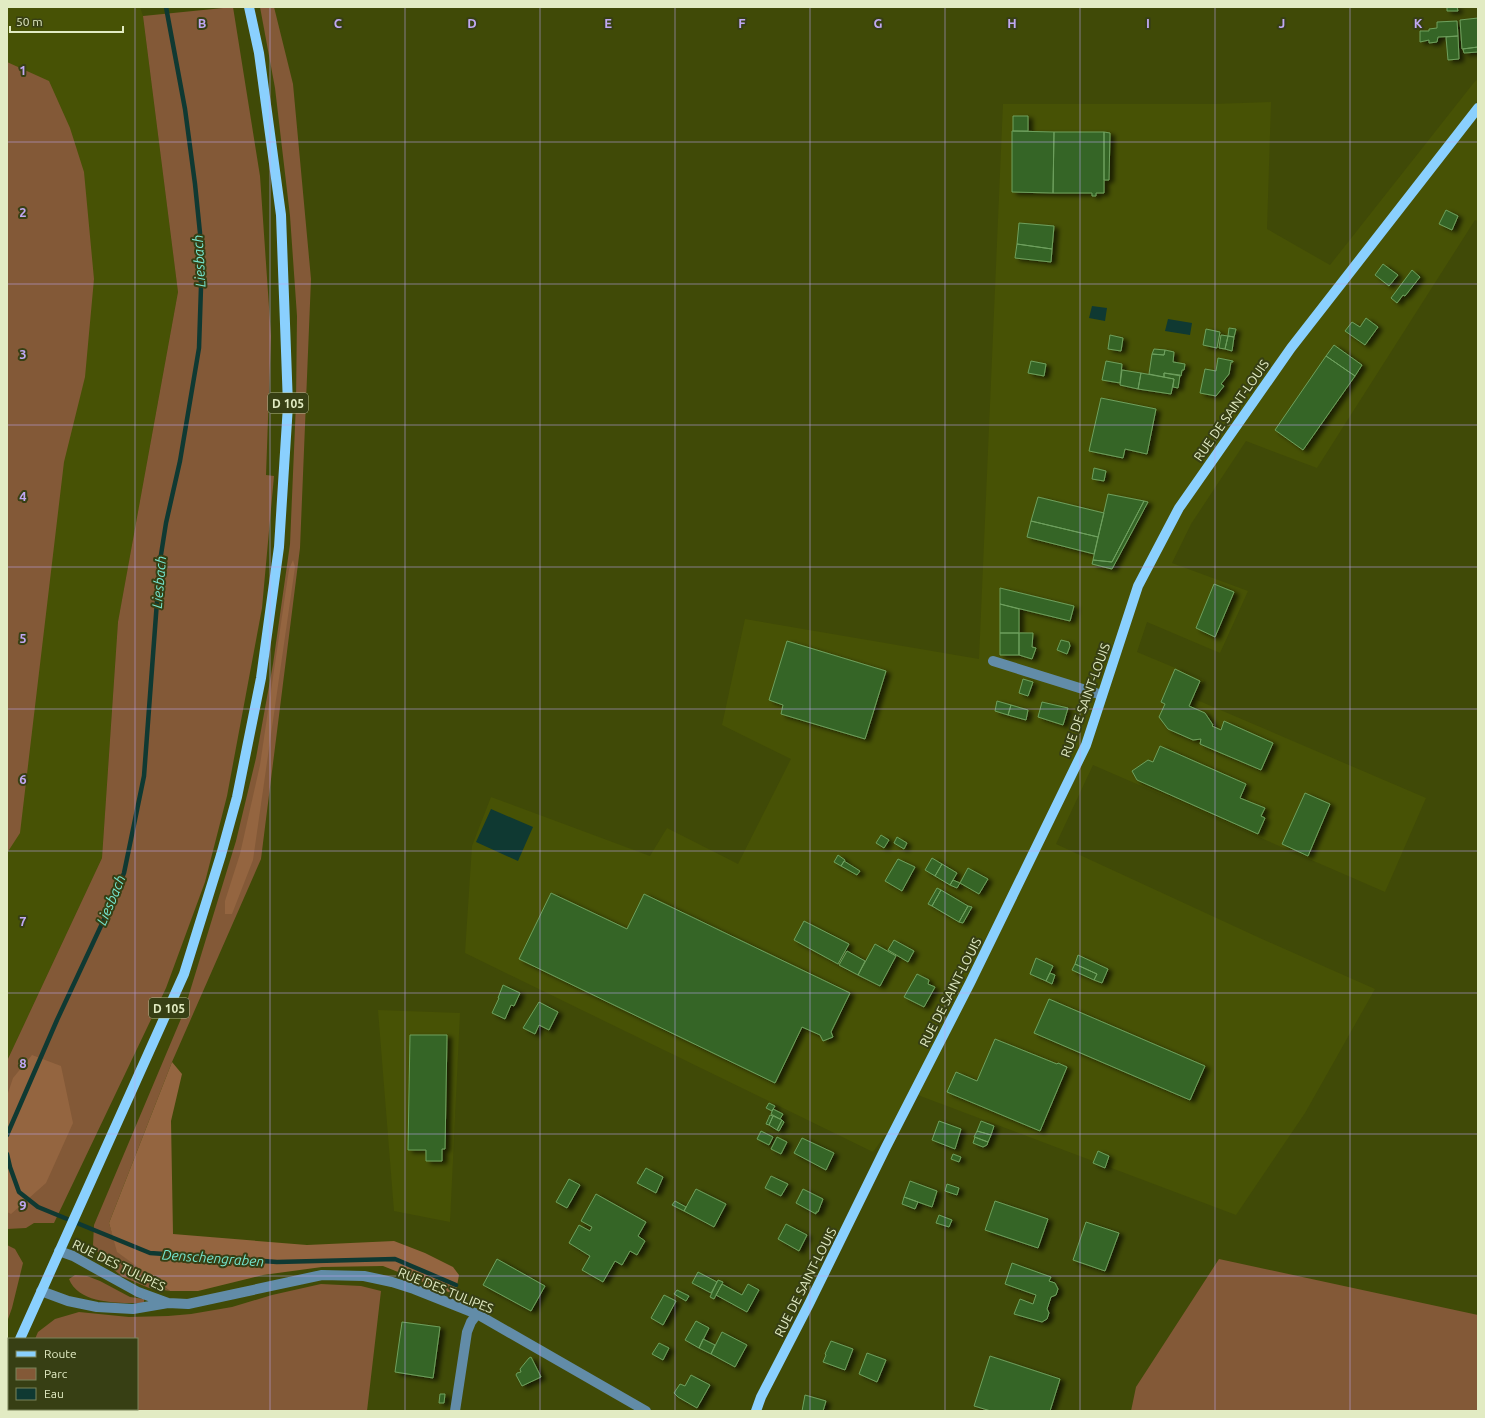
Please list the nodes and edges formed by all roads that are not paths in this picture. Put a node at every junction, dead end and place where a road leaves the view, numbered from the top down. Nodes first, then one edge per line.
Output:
1 (249, 7) edge
2 (1478, 108) edge
3 (993, 661) dead end
4 (1102, 695) junction
5 (60, 1251) junction
6 (41, 1291) junction
7 (168, 1303) junction
8 (477, 1314) junction
9 (20, 1338) edge
10 (455, 1411) edge
11 (646, 1411) edge
12 (756, 1411) edge

1 - 5 main road, D 105
2 - 4 main road, RUE DE SAINT-LOUIS
3 - 4 street
4 - 12 main road, RUE DE SAINT-LOUIS
5 - 6 main road, D 105
5 - 7 street, RUE DES TULIPES
6 - 7 street, RUE DES TULIPES
6 - 9 main road, D 105
7 - 8 street, RUE DES TULIPES
8 - 10 street
8 - 11 street, RUE DES TULIPES

